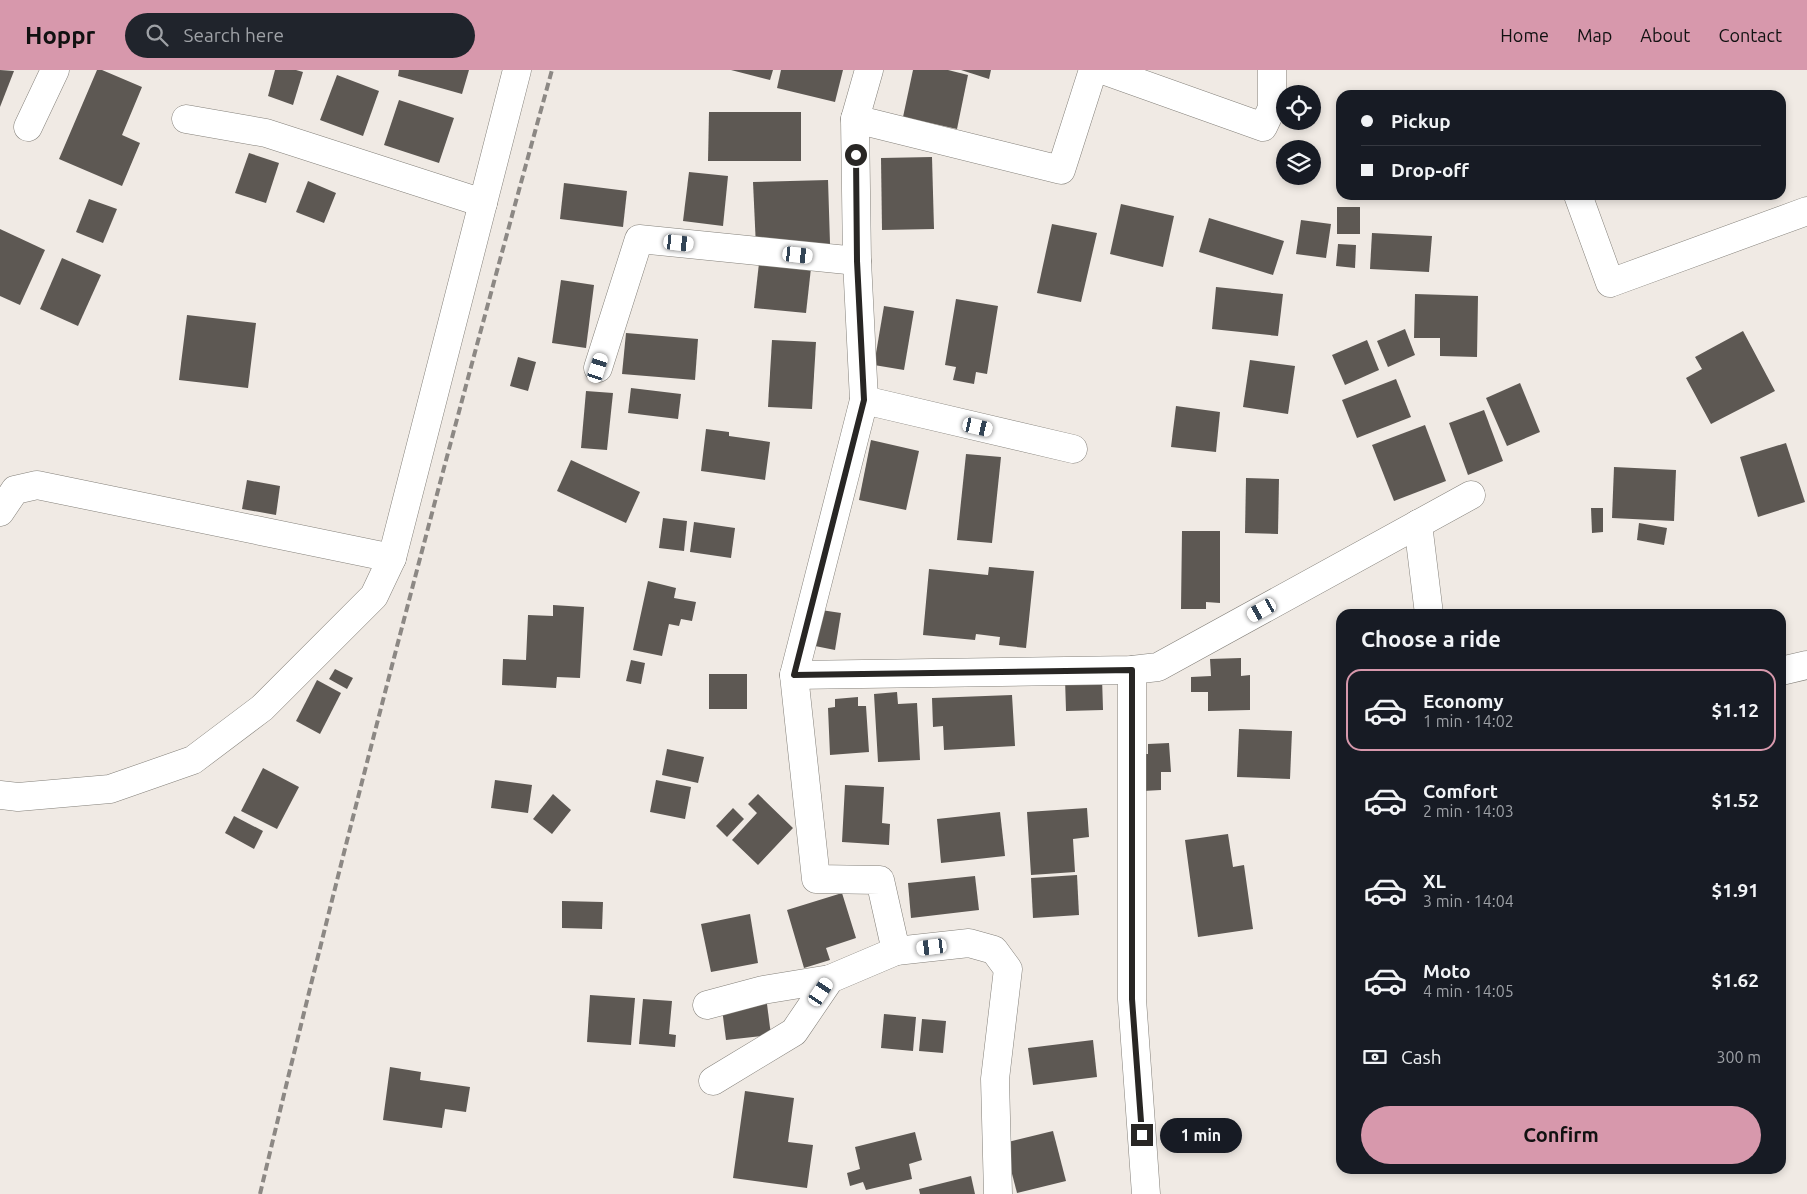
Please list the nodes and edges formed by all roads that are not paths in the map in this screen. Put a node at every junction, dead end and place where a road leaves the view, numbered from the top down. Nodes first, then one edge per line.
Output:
1 (55, 70) edge
2 (517, 70) edge
3 (869, 70) edge
4 (1094, 70) edge
5 (1104, 70) edge
6 (1272, 70) edge
7 (186, 119) dead end
8 (855, 119) junction
9 (28, 128) dead end
10 (1580, 200) edge
11 (483, 203) junction
12 (1807, 211) edge
13 (857, 261) junction
14 (598, 368) dead end
15 (864, 400) junction
16 (1073, 449) dead end
17 (1471, 494) dead end
18 (0, 512) edge
19 (1418, 524) junction
20 (392, 558) junction
21 (1428, 609) edge
22 (1807, 665) edge
23 (1132, 670) junction
24 (1786, 670) edge
25 (794, 675) junction
26 (0, 795) edge
27 (896, 951) junction
28 (830, 979) junction
29 (708, 1005) dead end
30 (713, 1082) dead end
31 (998, 1194) edge
32 (1146, 1194) edge

1 - 9 street
2 - 11 street
3 - 8 street
4 - 8 street
5 - 6 street
7 - 11 street
8 - 13 street
10 - 12 street
11 - 20 street
13 - 14 street
13 - 15 street
15 - 16 street
15 - 25 street
17 - 19 street
18 - 20 street
19 - 21 street
19 - 23 street
20 - 26 street
22 - 24 street
23 - 25 street
23 - 32 street
25 - 27 street
27 - 28 street
27 - 31 street
28 - 29 street
28 - 30 street

